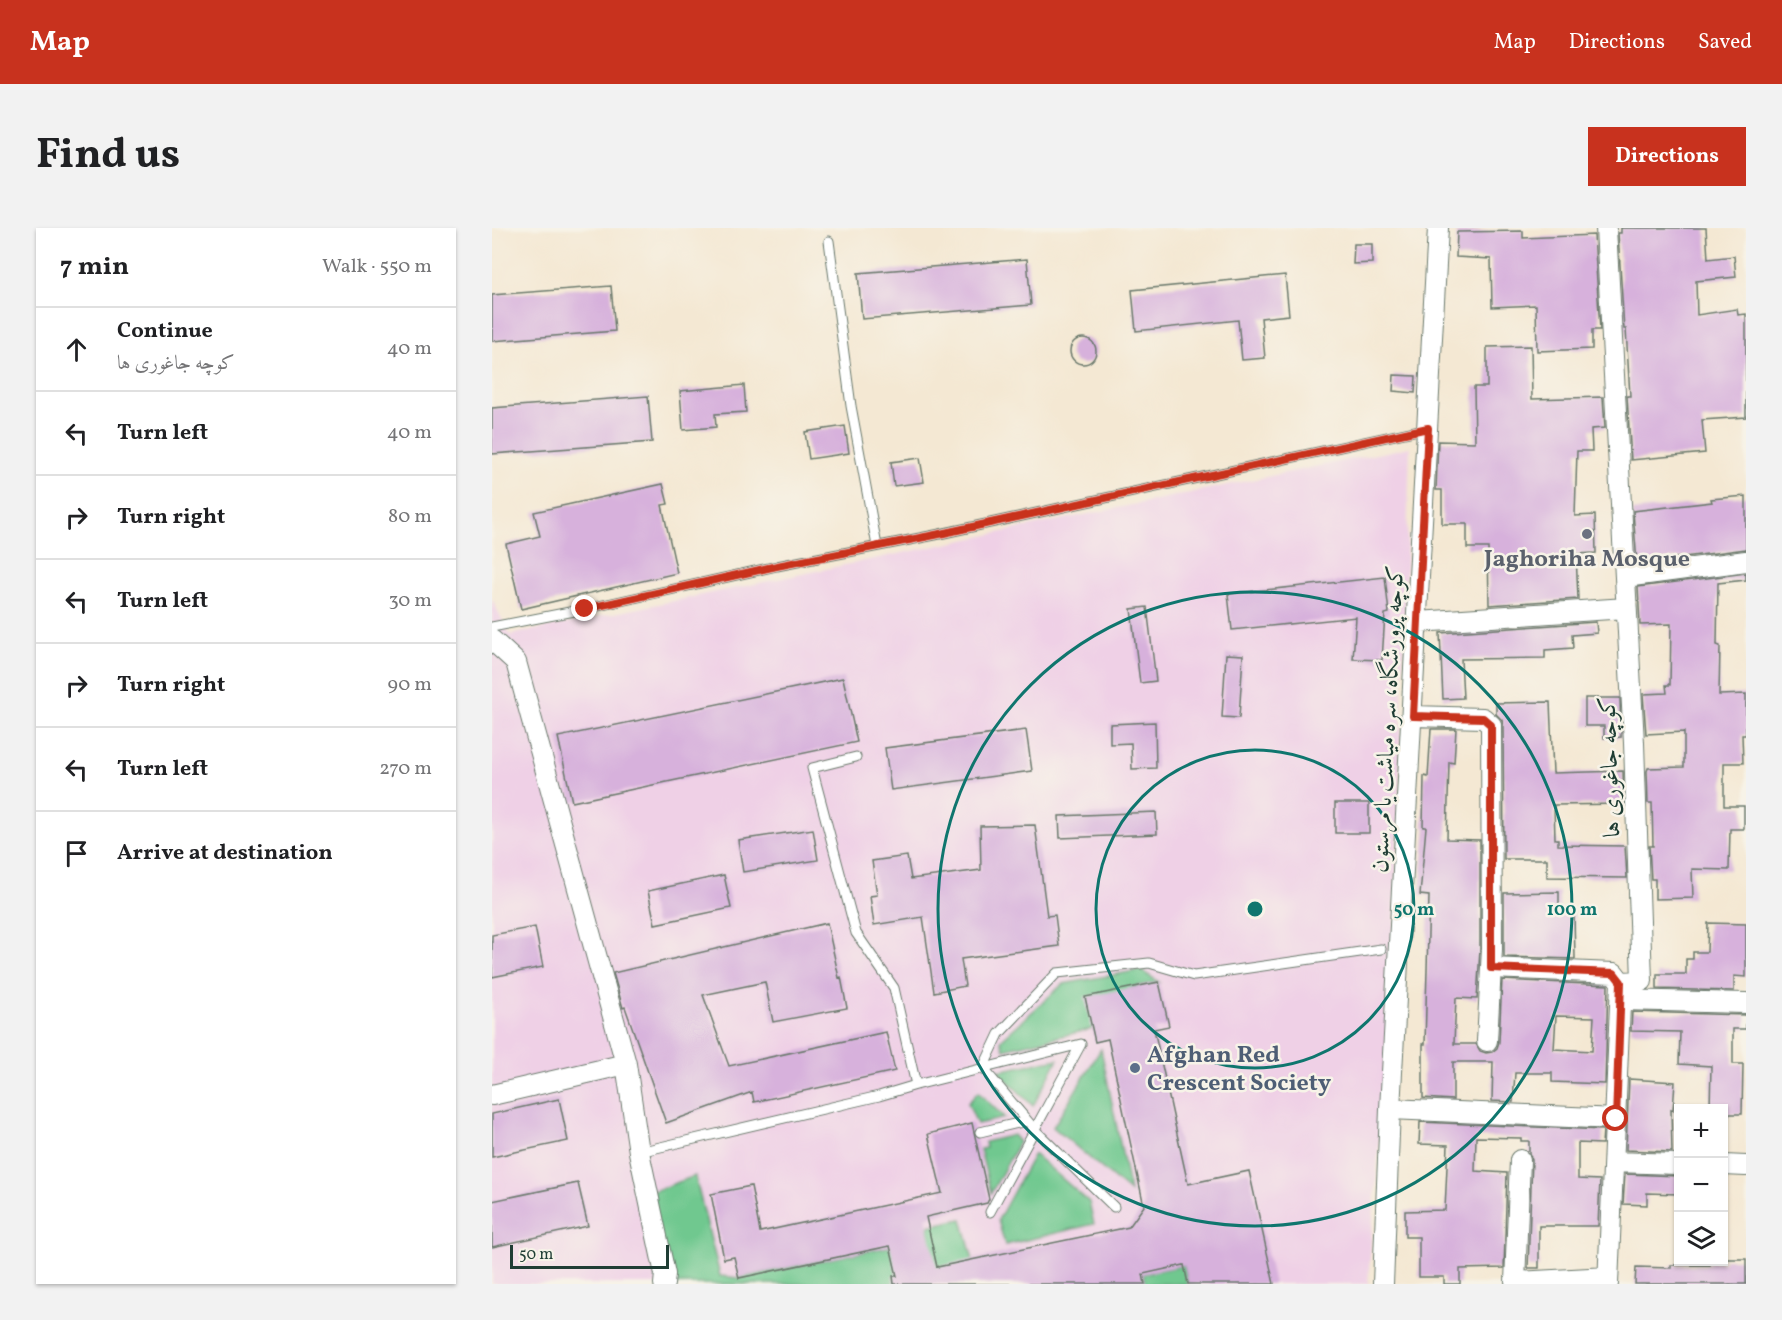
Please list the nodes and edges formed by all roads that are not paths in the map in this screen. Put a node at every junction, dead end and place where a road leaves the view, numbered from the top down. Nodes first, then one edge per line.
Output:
1 (1438, 228) edge
2 (1606, 228) edge
3 (829, 240) dead end
4 (1428, 428) junction
5 (878, 546) junction
6 (1746, 561) edge
7 (1625, 577) junction
8 (1626, 608) junction
9 (1418, 622) junction
10 (492, 627) edge
11 (492, 640) edge
12 (1413, 716) junction
13 (856, 757) dead end
14 (1381, 949) dead end
15 (1491, 968) junction
16 (1621, 991) junction
17 (1746, 1003) edge
18 (1487, 1041) dead end
19 (626, 1064) junction
20 (983, 1068) junction
21 (916, 1085) junction
22 (492, 1095) edge
23 (1390, 1108) junction
24 (1616, 1119) junction
25 (1028, 1121) junction
26 (1036, 1131) junction
27 (980, 1132) dead end
28 (639, 1152) junction
29 (1520, 1160) dead end
30 (1614, 1162) junction
31 (1674, 1164) edge
32 (1728, 1165) edge
33 (1746, 1166) edge
34 (1114, 1207) dead end
35 (990, 1212) dead end
36 (1608, 1281) edge
37 (664, 1284) edge
38 (1383, 1284) edge

1 - 4 street, کوچه پرورشگاه، سره میاشت یا مرستون
2 - 7 street, کوچه جاغوری ها
3 - 5 lane
4 - 5 lane
4 - 9 street, کوچه پرورشگاه، سره میاشت یا مرستون
5 - 10 lane
6 - 7 street
7 - 8 street, کوچه جاغوری ها
8 - 9 street
8 - 16 street, کوچه جاغوری ها
9 - 12 street, کوچه پرورشگاه، سره میاشت یا مرستون
11 - 19 street
12 - 15 street
12 - 23 street, کوچه پرورشگاه، سره میاشت یا مرستون
13 - 21 lane
14 - 20 lane
15 - 16 street
15 - 18 street
16 - 17 street
16 - 24 street
19 - 22 street
19 - 28 street
20 - 21 lane
20 - 25 lane
20 - 26 lane
21 - 28 lane
23 - 24 street
23 - 38 street, کوچه پرورشگاه، سره میاشت یا مرستون
24 - 30 street
25 - 26 lane
25 - 27 lane
26 - 34 lane
26 - 35 lane
28 - 37 street
29 - 36 street
30 - 31 street
30 - 36 street
32 - 33 street

